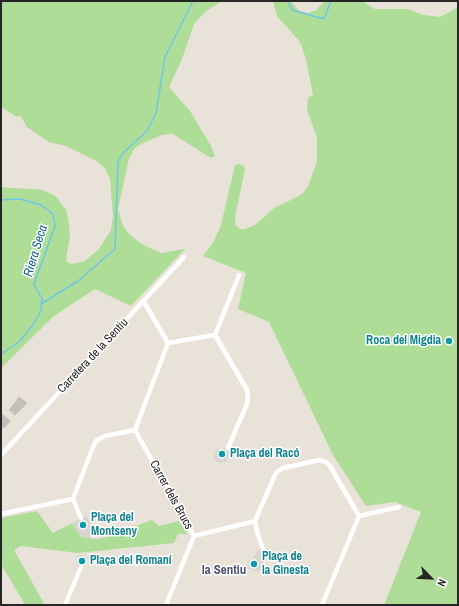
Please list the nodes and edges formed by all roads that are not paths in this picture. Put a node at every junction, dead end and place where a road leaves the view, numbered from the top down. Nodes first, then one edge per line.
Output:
1 (184, 257) dead end
2 (239, 275) dead end
3 (144, 302) junction
4 (215, 335) junction
5 (168, 343) junction
6 (134, 430) junction
7 (228, 448) dead end
8 (1, 455) edge
9 (72, 499) junction
10 (399, 507) dead end
11 (1, 514) edge
12 (359, 516) junction
13 (81, 518) dead end
14 (255, 521) junction
15 (194, 536) junction
16 (263, 549) dead end
17 (81, 568) dead end
18 (65, 605) edge
19 (166, 605) edge
20 (322, 605) edge

1 - 3 street, Carretera de la Sentiu
2 - 4 street
3 - 5 street
3 - 8 street, Carretera de la Sentiu
4 - 5 street
4 - 7 street
5 - 6 street
6 - 9 street
6 - 15 street, Carrer dels Brucs
9 - 11 street
9 - 13 street
10 - 12 street
12 - 14 street
12 - 20 street
14 - 15 street
14 - 16 street
15 - 19 street, Carrer dels Brucs
17 - 18 street

